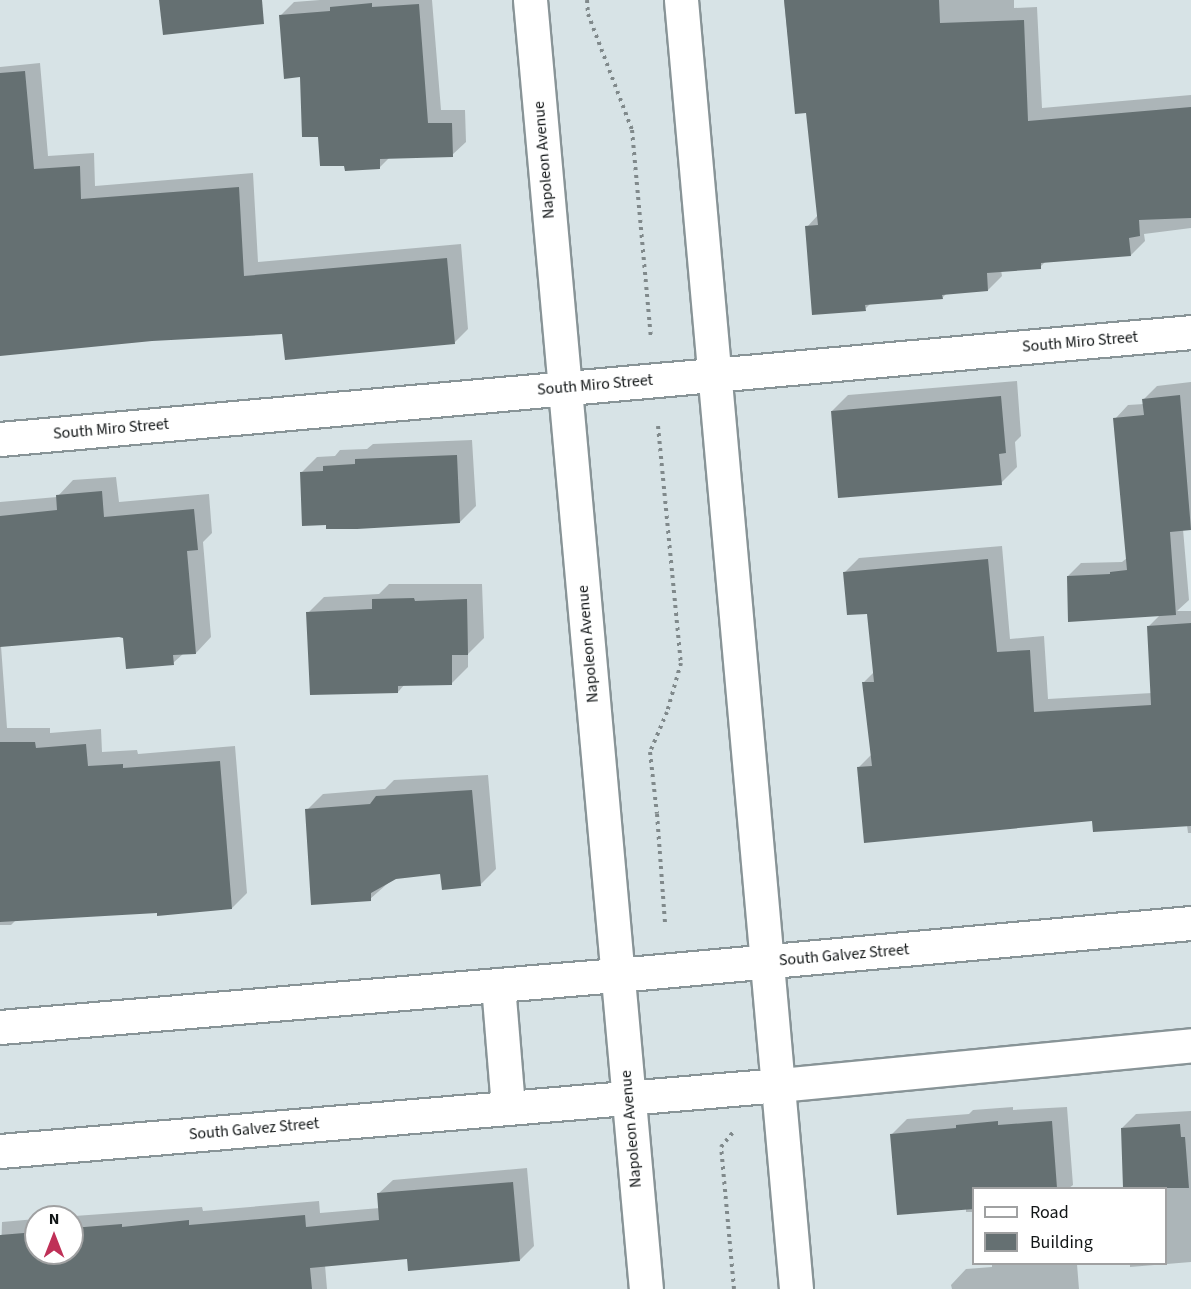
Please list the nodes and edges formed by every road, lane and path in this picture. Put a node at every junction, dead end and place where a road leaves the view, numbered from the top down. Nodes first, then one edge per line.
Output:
1 (530, 0) edge
2 (587, 0) edge
3 (681, 0) edge
4 (1191, 332) edge
5 (651, 337) dead end
6 (715, 374) junction
7 (565, 388) junction
8 (658, 426) dead end
9 (0, 439) edge
10 (665, 923) dead end
11 (1191, 923) edge
12 (767, 962) junction
13 (617, 975) junction
14 (498, 985) junction
15 (0, 1027) edge
16 (1191, 1045) edge
17 (778, 1085) junction
18 (628, 1097) junction
19 (508, 1107) junction
20 (740, 1123) dead end
21 (0, 1150) edge
22 (646, 1289) edge
23 (734, 1289) edge
24 (796, 1289) edge

1 - 7 street, Napoleon Avenue
2 - 5 path
3 - 6 street
4 - 6 street, South Miro Street
6 - 7 street, South Miro Street
6 - 12 street
7 - 9 street, South Miro Street
7 - 13 street, Napoleon Avenue
8 - 10 path
11 - 12 street, South Galvez Street
12 - 13 street, South Galvez Street
12 - 17 street
13 - 14 street, South Galvez Street
13 - 18 street, Napoleon Avenue
14 - 15 street, South Galvez Street
14 - 19 street
16 - 17 street, South Galvez Street
17 - 18 street, South Galvez Street
17 - 24 street
18 - 19 street, South Galvez Street
18 - 22 street, Napoleon Avenue
19 - 21 street, South Galvez Street
20 - 23 path

